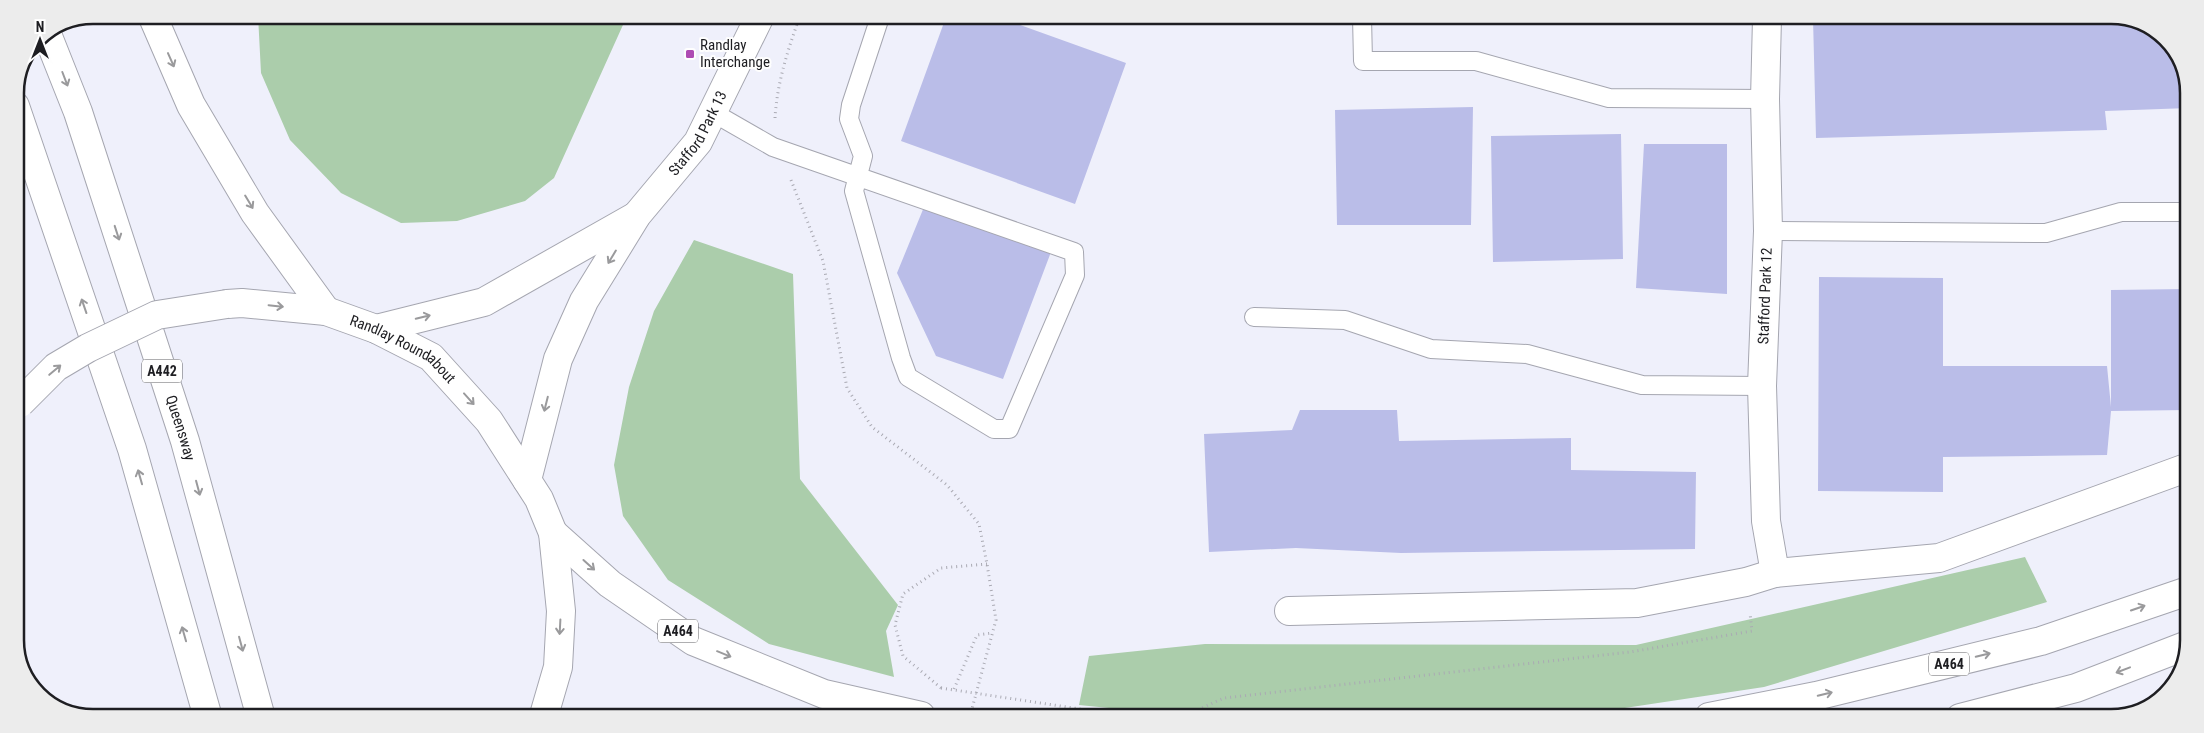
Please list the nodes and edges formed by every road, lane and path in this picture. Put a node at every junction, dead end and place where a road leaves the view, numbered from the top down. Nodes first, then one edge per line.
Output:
1 (156, 24) edge
2 (756, 24) edge
3 (797, 24) edge
4 (877, 24) edge
5 (1362, 24) edge
6 (1767, 24) edge
7 (49, 39) edge
8 (1765, 99) junction
9 (712, 112) junction
10 (24, 132) edge
11 (774, 147) junction
12 (857, 175) junction
13 (2180, 212) edge
14 (637, 215) junction
15 (1768, 231) junction
16 (326, 311) junction
17 (1254, 317) dead end
18 (376, 330) junction
19 (1762, 386) junction
20 (24, 400) edge
21 (2180, 470) edge
22 (527, 480) junction
23 (553, 532) junction
24 (987, 564) junction
25 (1775, 573) junction
26 (2180, 594) edge
27 (1289, 611) dead end
28 (1752, 631) dead end
29 (992, 634) junction
30 (2179, 648) edge
31 (954, 689) junction
32 (206, 709) edge
33 (259, 709) edge
34 (546, 709) edge
35 (890, 709) edge
36 (972, 709) edge
37 (1080, 709) edge
38 (1200, 709) edge
39 (1749, 709) edge
40 (1995, 709) edge

1 -> 16 main road
2 - 9 main road, Stafford Park 13
3 - 11 path
4 - 12 lane
5 - 8 lane
6 - 8 main road, Stafford Park 12
7 -> 33 main road, Queensway / A442
8 - 15 main road, Stafford Park 12
9 - 11 lane
9 - 14 main road, Stafford Park 13
32 -> 10 main road
11 - 12 lane
11 - 24 path
12 - 12 lane
13 - 15 lane
18 -> 14 main road
14 -> 22 main road
15 - 19 main road, Stafford Park 12
16 - 18 main road, Randlay Roundabout
20 -> 16 main road, Randlay Roundabout, bridge
17 - 19 lane
18 -> 22 main road, Randlay Roundabout
19 - 25 main road, Stafford Park 12
21 - 25 main road
22 - 23 main road, Randlay Roundabout
23 -> 34 main road, Randlay Roundabout
23 -> 35 main road, A464
24 - 29 path
24 - 31 path, bridge
25 - 27 main road
39 -> 26 main road, A464
28 - 38 path
29 - 31 path
29 - 36 path
30 -> 40 main road
31 - 37 path, bridge

